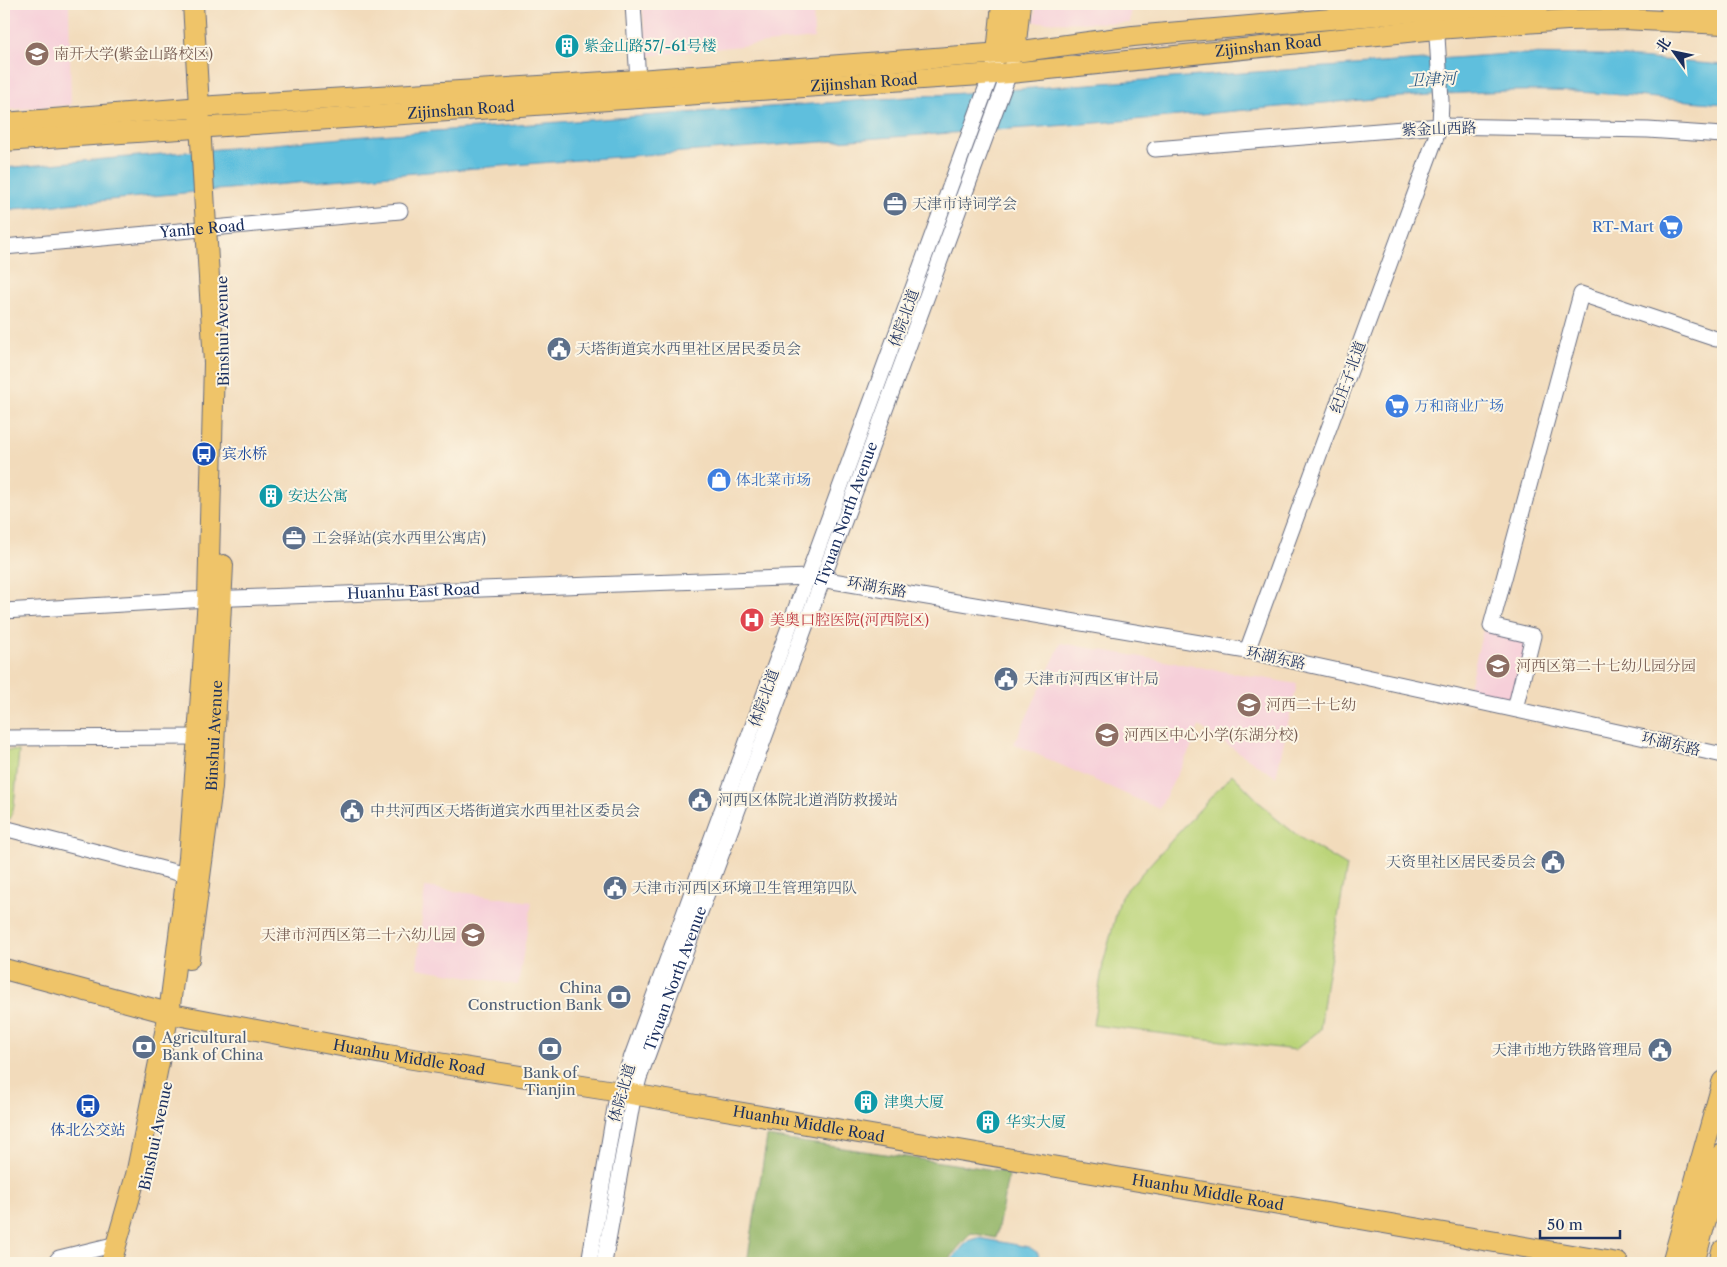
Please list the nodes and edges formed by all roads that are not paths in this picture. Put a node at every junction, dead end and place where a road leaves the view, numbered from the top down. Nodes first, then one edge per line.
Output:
1 (194, 4) edge
2 (207, 4) edge
3 (634, 4) edge
4 (1002, 4) edge
5 (1020, 4) edge
6 (1669, 4) edge
7 (1723, 6) edge
8 (1533, 8) edge
9 (1486, 11) edge
10 (1436, 20) junction
11 (1723, 24) edge
12 (1006, 52) junction
13 (1002, 73) junction
14 (638, 80) junction
15 (207, 106) junction
16 (4, 122) edge
17 (1440, 126) junction
18 (1723, 135) edge
19 (209, 138) junction
20 (4, 141) edge
21 (1155, 149) dead end
22 (400, 211) dead end
23 (214, 227) junction
24 (4, 247) edge
25 (1716, 339) dead end
26 (809, 576) junction
27 (824, 578) junction
28 (215, 599) junction
29 (4, 611) edge
30 (1247, 651) junction
31 (1515, 709) junction
32 (199, 737) junction
33 (4, 738) edge
34 (1723, 756) edge
35 (4, 828) edge
36 (186, 875) junction
37 (4, 969) edge
38 (4, 983) edge
39 (172, 1019) junction
40 (1723, 1084) edge
41 (626, 1098) junction
42 (1723, 1155) edge
43 (117, 1244) junction
44 (1723, 1252) edge
45 (1676, 1261) edge
46 (55, 1263) edge
47 (111, 1263) edge
48 (124, 1263) edge
49 (589, 1263) edge
50 (604, 1263) edge
51 (1567, 1263) edge
52 (1618, 1263) edge
53 (1720, 1263) edge

1 - 15 main road
2 - 15 main road
3 - 14 street
4 - 12 main road
5 - 12 main road
6 - 7 main road
8 - 9 main road, Zijinshan Road
8 - 11 main road, Zijinshan Road
9 - 10 main road, Zijinshan Road
10 - 12 main road, Zijinshan Road
10 - 13 main road, Zijinshan Road
10 - 17 street, 纪庄子北道
12 - 13 street
12 - 14 main road, Zijinshan Road
13 - 19 main road, Zijinshan Road
13 - 26 street, 体院北道
13 - 27 street, Tiyuan North Avenue
14 - 15 main road, Zijinshan Road
15 - 16 main road, Zijinshan Road
15 - 19 main road, Binshui Avenue
17 - 18 street, 紫金山西路
17 - 21 street, 紫金山西路
17 - 30 street, 纪庄子北道
19 - 20 main road, Zijinshan Road
19 - 23 main road, Binshui Avenue
22 - 23 street, Yanhe Road
23 - 24 street, Yanhe Road
23 - 28 main road, Binshui Avenue
25 - 31 street
26 - 27 street, Huanhu East Road
26 - 28 street, Huanhu East Road
26 - 41 street, 体院北道
27 - 30 street, 环湖东路
27 - 41 street, Tiyuan North Avenue
28 - 29 street, Huanhu East Road
28 - 32 main road, Binshui Avenue
28 - 39 main road, Binshui Avenue
30 - 31 street, 环湖东路
31 - 34 street, 环湖东路
32 - 33 street
32 - 36 main road, Binshui Avenue
35 - 36 street
36 - 39 main road, Binshui Avenue
37 - 39 main road, Huanhu Middle Road
38 - 39 main road
39 - 41 main road, Huanhu Middle Road
39 - 43 main road, Binshui Avenue
39 - 48 main road, Binshui Avenue
40 - 45 main road
41 - 49 street, 体院北道
41 - 50 street, Tiyuan North Avenue
41 - 51 main road, Huanhu Middle Road
41 - 52 main road, Huanhu Middle Road
42 - 45 highway
43 - 46 street
43 - 47 main road, Binshui Avenue
44 - 53 highway

